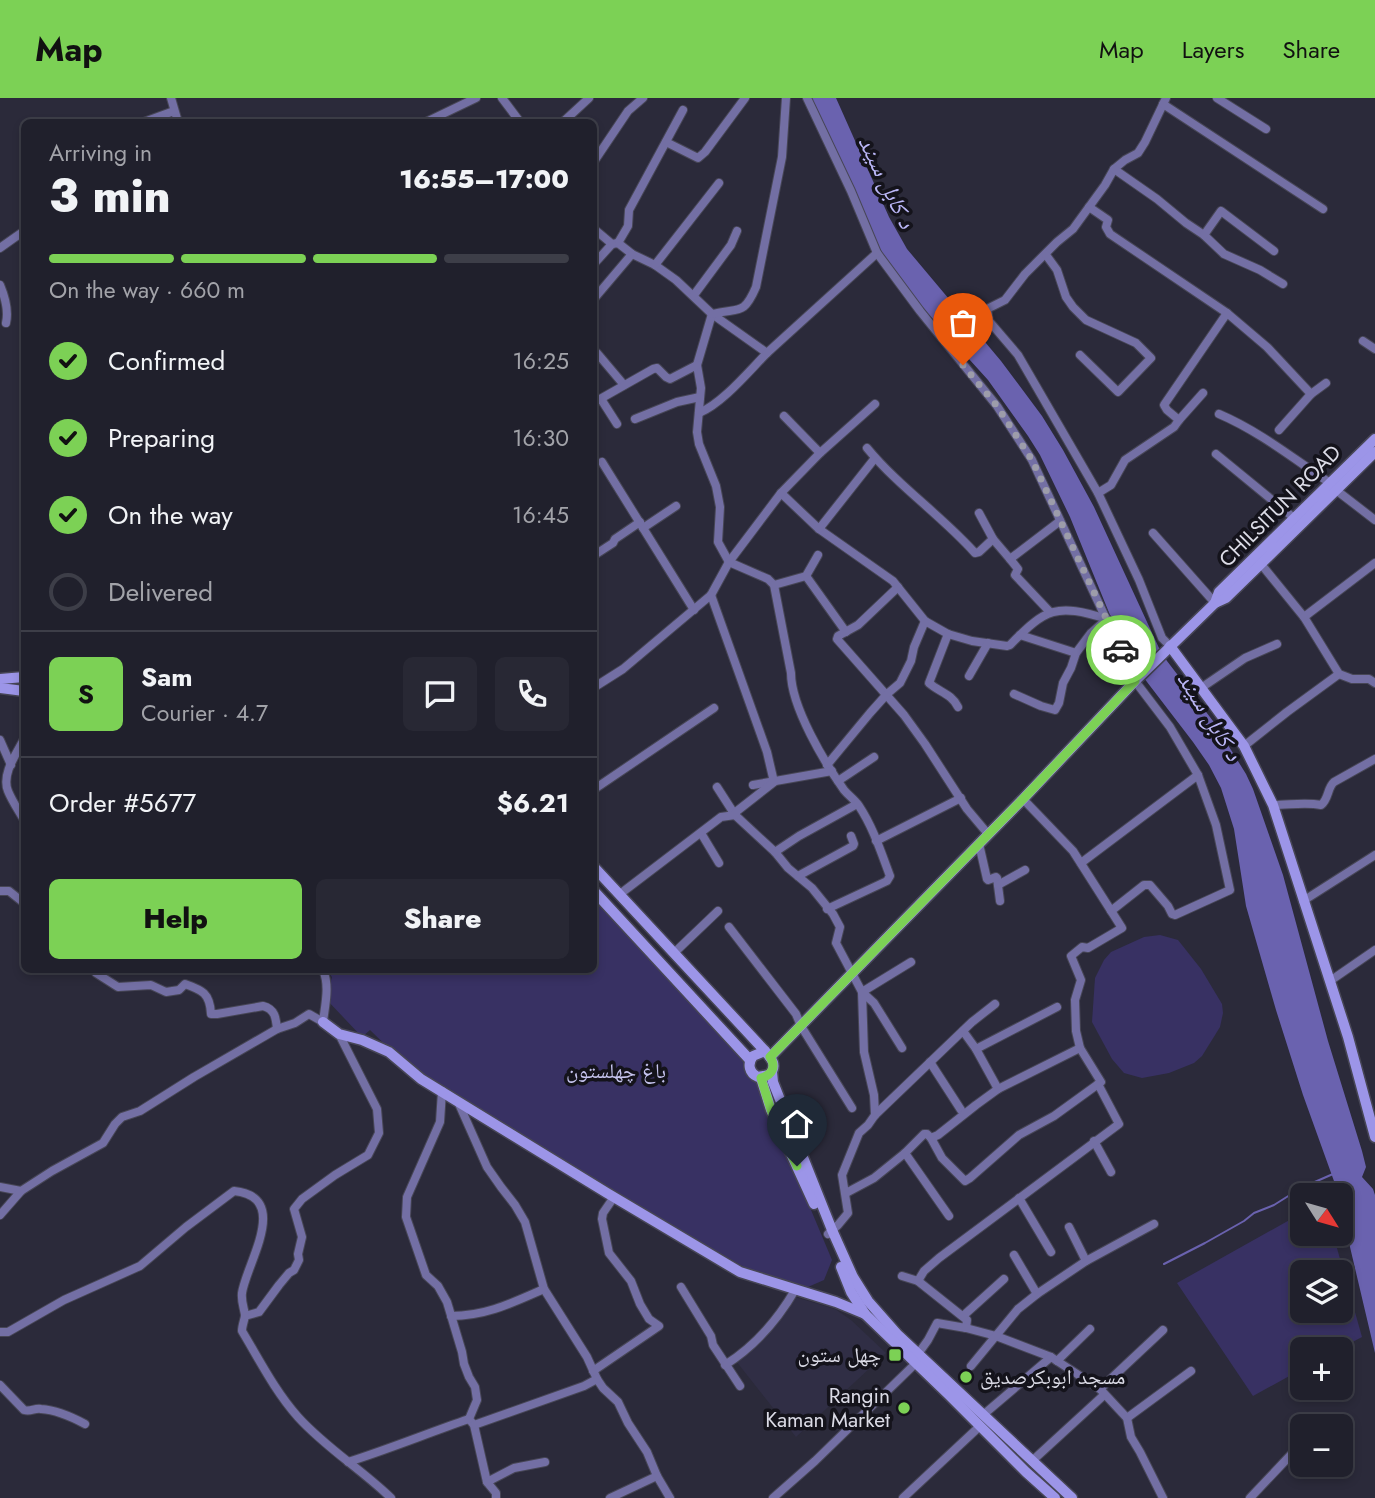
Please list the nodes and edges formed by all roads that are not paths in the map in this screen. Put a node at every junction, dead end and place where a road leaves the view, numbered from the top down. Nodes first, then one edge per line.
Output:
1 (171, 98) edge
2 (476, 98) edge
3 (502, 98) edge
4 (589, 98) edge
5 (643, 98) edge
6 (745, 98) edge
7 (786, 98) edge
8 (807, 98) edge
9 (1217, 98) edge
10 (1164, 101) edge
11 (683, 110) dead end
12 (174, 111) junction
13 (152, 119) edge
14 (177, 119) edge
15 (432, 119) edge
16 (518, 119) edge
17 (566, 119) edge
18 (1266, 129) dead end
19 (666, 142) junction
20 (597, 157) edge
21 (1114, 169) junction
22 (719, 183) dead end
23 (1089, 207) junction
24 (1323, 209) dead end
25 (597, 231) edge
26 (737, 231) dead end
27 (21, 233) edge
28 (1204, 235) junction
29 (615, 243) junction
30 (0, 248) edge
31 (1274, 251) dead end
32 (877, 253) junction
33 (632, 254) junction
34 (1046, 255) junction
35 (597, 261) edge
36 (655, 265) junction
37 (1283, 284) dead end
38 (0, 285) edge
39 (597, 295) edge
40 (694, 295) junction
41 (1227, 313) junction
42 (712, 314) junction
43 (6, 323) dead end
44 (1363, 341) dead end
45 (1375, 349) edge
46 (597, 354) dead end
47 (767, 354) junction
48 (1080, 355) dead end
49 (697, 365) junction
50 (1326, 383) dead end
51 (624, 385) junction
52 (1203, 393) dead end
53 (1311, 394) junction
54 (700, 397) junction
55 (597, 401) edge
56 (597, 404) edge
57 (875, 404) dead end
58 (699, 413) junction
59 (1219, 414) dead end
60 (784, 416) dead end
61 (635, 419) dead end
62 (1179, 420) junction
63 (617, 424) dead end
64 (1279, 430) dead end
65 (1375, 439) edge
66 (867, 448) dead end
67 (1375, 452) edge
68 (820, 453) junction
69 (1216, 454) dead end
70 (875, 458) junction
71 (602, 462) dead end
72 (1370, 465) edge
73 (1333, 487) junction
74 (782, 493) junction
75 (1098, 493) junction
76 (676, 506) dead end
77 (979, 513) dead end
78 (1294, 518) junction
79 (1375, 520) edge
80 (1060, 521) junction
81 (641, 525) junction
82 (819, 529) junction
83 (1153, 533) dead end
84 (993, 539) junction
85 (597, 553) edge
86 (818, 555) dead end
87 (1010, 559) junction
88 (729, 562) junction
89 (1375, 563) edge
90 (1261, 564) junction
91 (806, 576) junction
92 (774, 585) junction
93 (898, 587) junction
94 (711, 594) junction
95 (1215, 603) junction
96 (694, 610) junction
97 (1049, 611) junction
98 (1304, 617) junction
99 (1107, 620) junction
100 (925, 621) junction
101 (846, 632) junction
102 (948, 634) junction
103 (1020, 635) junction
104 (988, 643) junction
105 (1277, 645) dead end
106 (1167, 649) junction
107 (1076, 653) junction
108 (1339, 674) junction
109 (969, 676) dead end
110 (21, 677) edge
111 (0, 679) edge
112 (1137, 679) junction
113 (1373, 679) edge
114 (597, 685) edge
115 (0, 688) edge
116 (1201, 688) junction
117 (21, 691) edge
118 (887, 694) junction
119 (1014, 694) dead end
120 (958, 707) dead end
121 (714, 708) dead end
122 (0, 740) edge
123 (21, 745) edge
124 (1244, 746) junction
125 (874, 757) dead end
126 (1375, 759) edge
127 (11, 765) junction
128 (830, 768) junction
129 (1198, 775) junction
130 (838, 781) junction
131 (774, 782) junction
132 (752, 785) dead end
133 (597, 787) edge
134 (717, 787) dead end
135 (961, 798) junction
136 (1023, 799) junction
137 (857, 804) junction
138 (1273, 805) junction
139 (21, 815) edge
140 (735, 815) junction
141 (701, 833) junction
142 (988, 834) junction
143 (851, 836) dead end
144 (876, 841) junction
145 (979, 844) junction
146 (775, 852) junction
147 (1375, 855) edge
148 (719, 863) dead end
149 (1081, 863) junction
150 (597, 870) edge
151 (1025, 870) dead end
152 (798, 876) junction
153 (998, 886) junction
154 (0, 891) edge
155 (597, 894) edge
156 (620, 894) junction
157 (21, 901) edge
158 (1000, 901) dead end
159 (1303, 901) junction
160 (827, 909) junction
161 (718, 911) dead end
162 (1111, 911) junction
163 (729, 926) dead end
164 (1375, 950) edge
165 (674, 953) junction
166 (911, 962) dead end
167 (96, 973) edge
168 (324, 973) edge
169 (852, 973) junction
170 (1330, 981) junction
171 (862, 992) junction
172 (995, 1004) dead end
173 (1057, 1007) dead end
174 (323, 1022) junction
175 (801, 1026) junction
176 (277, 1030) junction
177 (962, 1031) junction
178 (338, 1034) junction
179 (902, 1048) dead end
180 (1080, 1048) junction
181 (976, 1049) junction
182 (768, 1054) junction
183 (750, 1060) junction
184 (930, 1062) junction
185 (766, 1075) junction
186 (1098, 1084) junction
187 (998, 1089) junction
188 (442, 1091) junction
189 (457, 1099) junction
190 (1370, 1101) edge
191 (852, 1108) dead end
192 (961, 1110) dead end
193 (875, 1115) junction
194 (1375, 1137) edge
195 (931, 1138) junction
196 (1094, 1141) junction
197 (905, 1153) junction
198 (1111, 1172) dead end
199 (0, 1187) edge
200 (21, 1191) junction
201 (846, 1193) junction
202 (614, 1197) junction
203 (1019, 1198) junction
204 (0, 1215) edge
205 (948, 1216) dead end
206 (1154, 1224) dead end
207 (1069, 1227) dead end
208 (830, 1232) junction
209 (1051, 1252) dead end
210 (1014, 1255) dead end
211 (1086, 1261) junction
212 (902, 1276) dead end
213 (1003, 1279) dead end
214 (918, 1280) junction
215 (681, 1287) dead end
216 (544, 1289) junction
217 (795, 1290) junction
218 (851, 1292) junction
219 (1037, 1294) junction
220 (836, 1302) junction
221 (865, 1314) junction
222 (246, 1316) junction
223 (451, 1316) junction
224 (963, 1317) junction
225 (965, 1328) junction
226 (1090, 1329) dead end
227 (1163, 1330) dead end
228 (0, 1332) edge
229 (996, 1336) junction
230 (916, 1359) junction
231 (1054, 1359) junction
232 (725, 1365) junction
233 (971, 1366) dead end
234 (1191, 1371) dead end
235 (595, 1375) junction
236 (0, 1385) edge
237 (740, 1386) dead end
238 (1102, 1392) junction
239 (1128, 1418) junction
240 (981, 1420) junction
241 (471, 1422) junction
242 (85, 1424) dead end
243 (1290, 1456) edge
244 (1032, 1461) junction
245 (348, 1462) junction
246 (545, 1462) dead end
247 (657, 1476) junction
248 (487, 1482) junction
249 (391, 1498) edge
250 (496, 1498) edge
251 (610, 1498) edge
252 (670, 1498) edge
253 (773, 1498) edge
254 (903, 1498) edge
255 (1055, 1498) edge
256 (1072, 1498) edge
257 (1163, 1498) edge
258 (1250, 1498) edge

1 - 12 street
2 - 15 street
3 - 16 street
4 - 17 street
5 - 20 street
6 - 19 street
7 - 42 street
8 - 32 street
9 - 18 street
10 - 21 street
10 - 24 street
11 - 19 street
12 - 13 street
12 - 14 street
19 - 29 street
21 - 23 street
21 - 28 street
22 - 36 street
23 - 34 street
23 - 41 street
25 - 29 street
26 - 40 street
27 - 30 street
28 - 31 street
28 - 37 street
29 - 33 street
29 - 35 street
32 - 47 street
32 - 80 street
33 - 36 street
33 - 39 street
34 - 48 street
34 - 75 street
36 - 40 street
38 - 43 street
40 - 42 street
41 - 53 street
41 - 62 street
42 - 47 street
42 - 49 street
44 - 45 street
46 - 51 street
47 - 58 street
49 - 51 street
49 - 54 street
50 - 53 street
51 - 55 street
52 - 62 street
53 - 64 street
54 - 58 street
54 - 61 street
56 - 63 street
57 - 68 street
58 - 88 street
59 - 73 street
60 - 68 street
62 - 75 street
65 - 73 main road, CHILSITUN ROAD
66 - 70 street
67 - 72 main road, CHILSITUN ROAD
68 - 74 street
69 - 78 street
70 - 82 street
70 - 84 street
71 - 81 street
72 - 73 main road, CHILSITUN ROAD
73 - 78 main road, CHILSITUN ROAD
73 - 79 street
73 - 90 main road, CHILSITUN ROAD
74 - 82 street
74 - 88 street
75 - 106 street
76 - 81 street
77 - 84 street
78 - 95 main road, CHILSITUN ROAD
80 - 87 street
80 - 99 street
81 - 85 street
81 - 96 street
82 - 93 street
83 - 95 street
84 - 87 street
86 - 91 street
87 - 97 street
88 - 92 street
88 - 94 street
89 - 98 street
90 - 95 main road, CHILSITUN ROAD
90 - 98 street
91 - 92 street
91 - 101 street
92 - 128 street
93 - 100 street
93 - 101 street
94 - 96 street
94 - 131 street
95 - 106 main road, CHILSITUN ROAD
96 - 114 street
97 - 99 street
97 - 103 street
98 - 108 street
99 - 107 street
99 - 112 street
100 - 102 street
100 - 118 street
101 - 118 street
102 - 104 street
102 - 120 street
103 - 104 street
103 - 107 street
104 - 109 street
105 - 116 street
106 - 112 main road, CHILSITUN ROAD
106 - 116 main road
107 - 119 street
108 - 113 street
108 - 124 street
110 - 111 main road
112 - 129 street
112 - 136 main road, CHILSITUN ROAD
115 - 117 main road
116 - 124 main road
118 - 128 street
118 - 135 street
121 - 133 street
122 - 127 street
123 - 127 street
124 - 138 main road
125 - 130 street
126 - 138 street
127 - 139 street
128 - 130 street
128 - 131 street
129 - 149 street
129 - 162 street
130 - 137 street
131 - 132 street
131 - 140 street
134 - 140 street
135 - 142 street
135 - 144 street
136 - 142 main road, CHILSITUN ROAD
136 - 149 street
137 - 144 street
137 - 146 street
138 - 159 main road
140 - 141 street
140 - 146 street
141 - 148 street
141 - 156 street
142 - 145 main road, CHILSITUN ROAD
143 - 152 street
144 - 160 street
145 - 153 street
145 - 169 main road, CHILSITUN ROAD
146 - 152 street
147 - 159 street
149 - 162 street
150 - 156 main road
151 - 153 street
152 - 160 street
153 - 158 street
154 - 157 street
155 - 183 main road
156 - 165 main road
159 - 170 main road
160 - 169 street
161 - 165 street
162 - 180 street
163 - 175 street
164 - 170 street
165 - 182 main road
166 - 171 street
167 - 176 street
168 - 174 street
169 - 171 street
169 - 175 main road, CHILSITUN ROAD
170 - 190 main road
171 - 179 street
171 - 193 street
172 - 177 street
173 - 181 street
174 - 176 street
174 - 178 main road
175 - 182 main road, CHILSITUN ROAD
175 - 191 street
176 - 200 street
177 - 181 street
177 - 184 street
178 - 188 main road
178 - 222 street
180 - 186 street
180 - 187 street
181 - 187 street
182 - 183 main road
182 - 185 main road
183 - 185 main road
184 - 192 street
184 - 193 street
185 - 208 main road
186 - 195 street
186 - 196 street
187 - 195 street
188 - 189 main road
188 - 223 street
189 - 202 main road
189 - 216 street
190 - 194 main road
193 - 201 street
195 - 197 street
196 - 198 street
196 - 203 street
197 - 201 street
197 - 205 street
199 - 200 street
200 - 204 street
201 - 208 street
202 - 217 main road
202 - 235 street
203 - 209 street
203 - 214 street
206 - 211 street
207 - 211 street
208 - 218 main road
208 - 230 main road
210 - 219 street
211 - 219 street
212 - 214 street
213 - 224 street
214 - 224 street
215 - 232 street
216 - 223 street
216 - 235 street
217 - 220 main road
217 - 232 street
218 - 220 main road
218 - 221 main road
219 - 229 street
220 - 221 main road
221 - 230 main road
222 - 228 street
222 - 245 street
223 - 241 street
224 - 225 street
225 - 229 street
225 - 230 street
226 - 231 street
227 - 238 street
229 - 231 street
229 - 233 street
230 - 240 main road
230 - 253 street
231 - 238 street
231 - 240 street
232 - 237 street
234 - 239 street
235 - 241 street
235 - 247 street
236 - 242 street
238 - 239 street
238 - 244 street
239 - 257 street
240 - 244 main road
240 - 254 street
240 - 255 main road
241 - 245 street
241 - 248 street
243 - 258 street
244 - 256 main road
245 - 249 street
246 - 248 street
247 - 251 street
247 - 252 street
248 - 250 street

